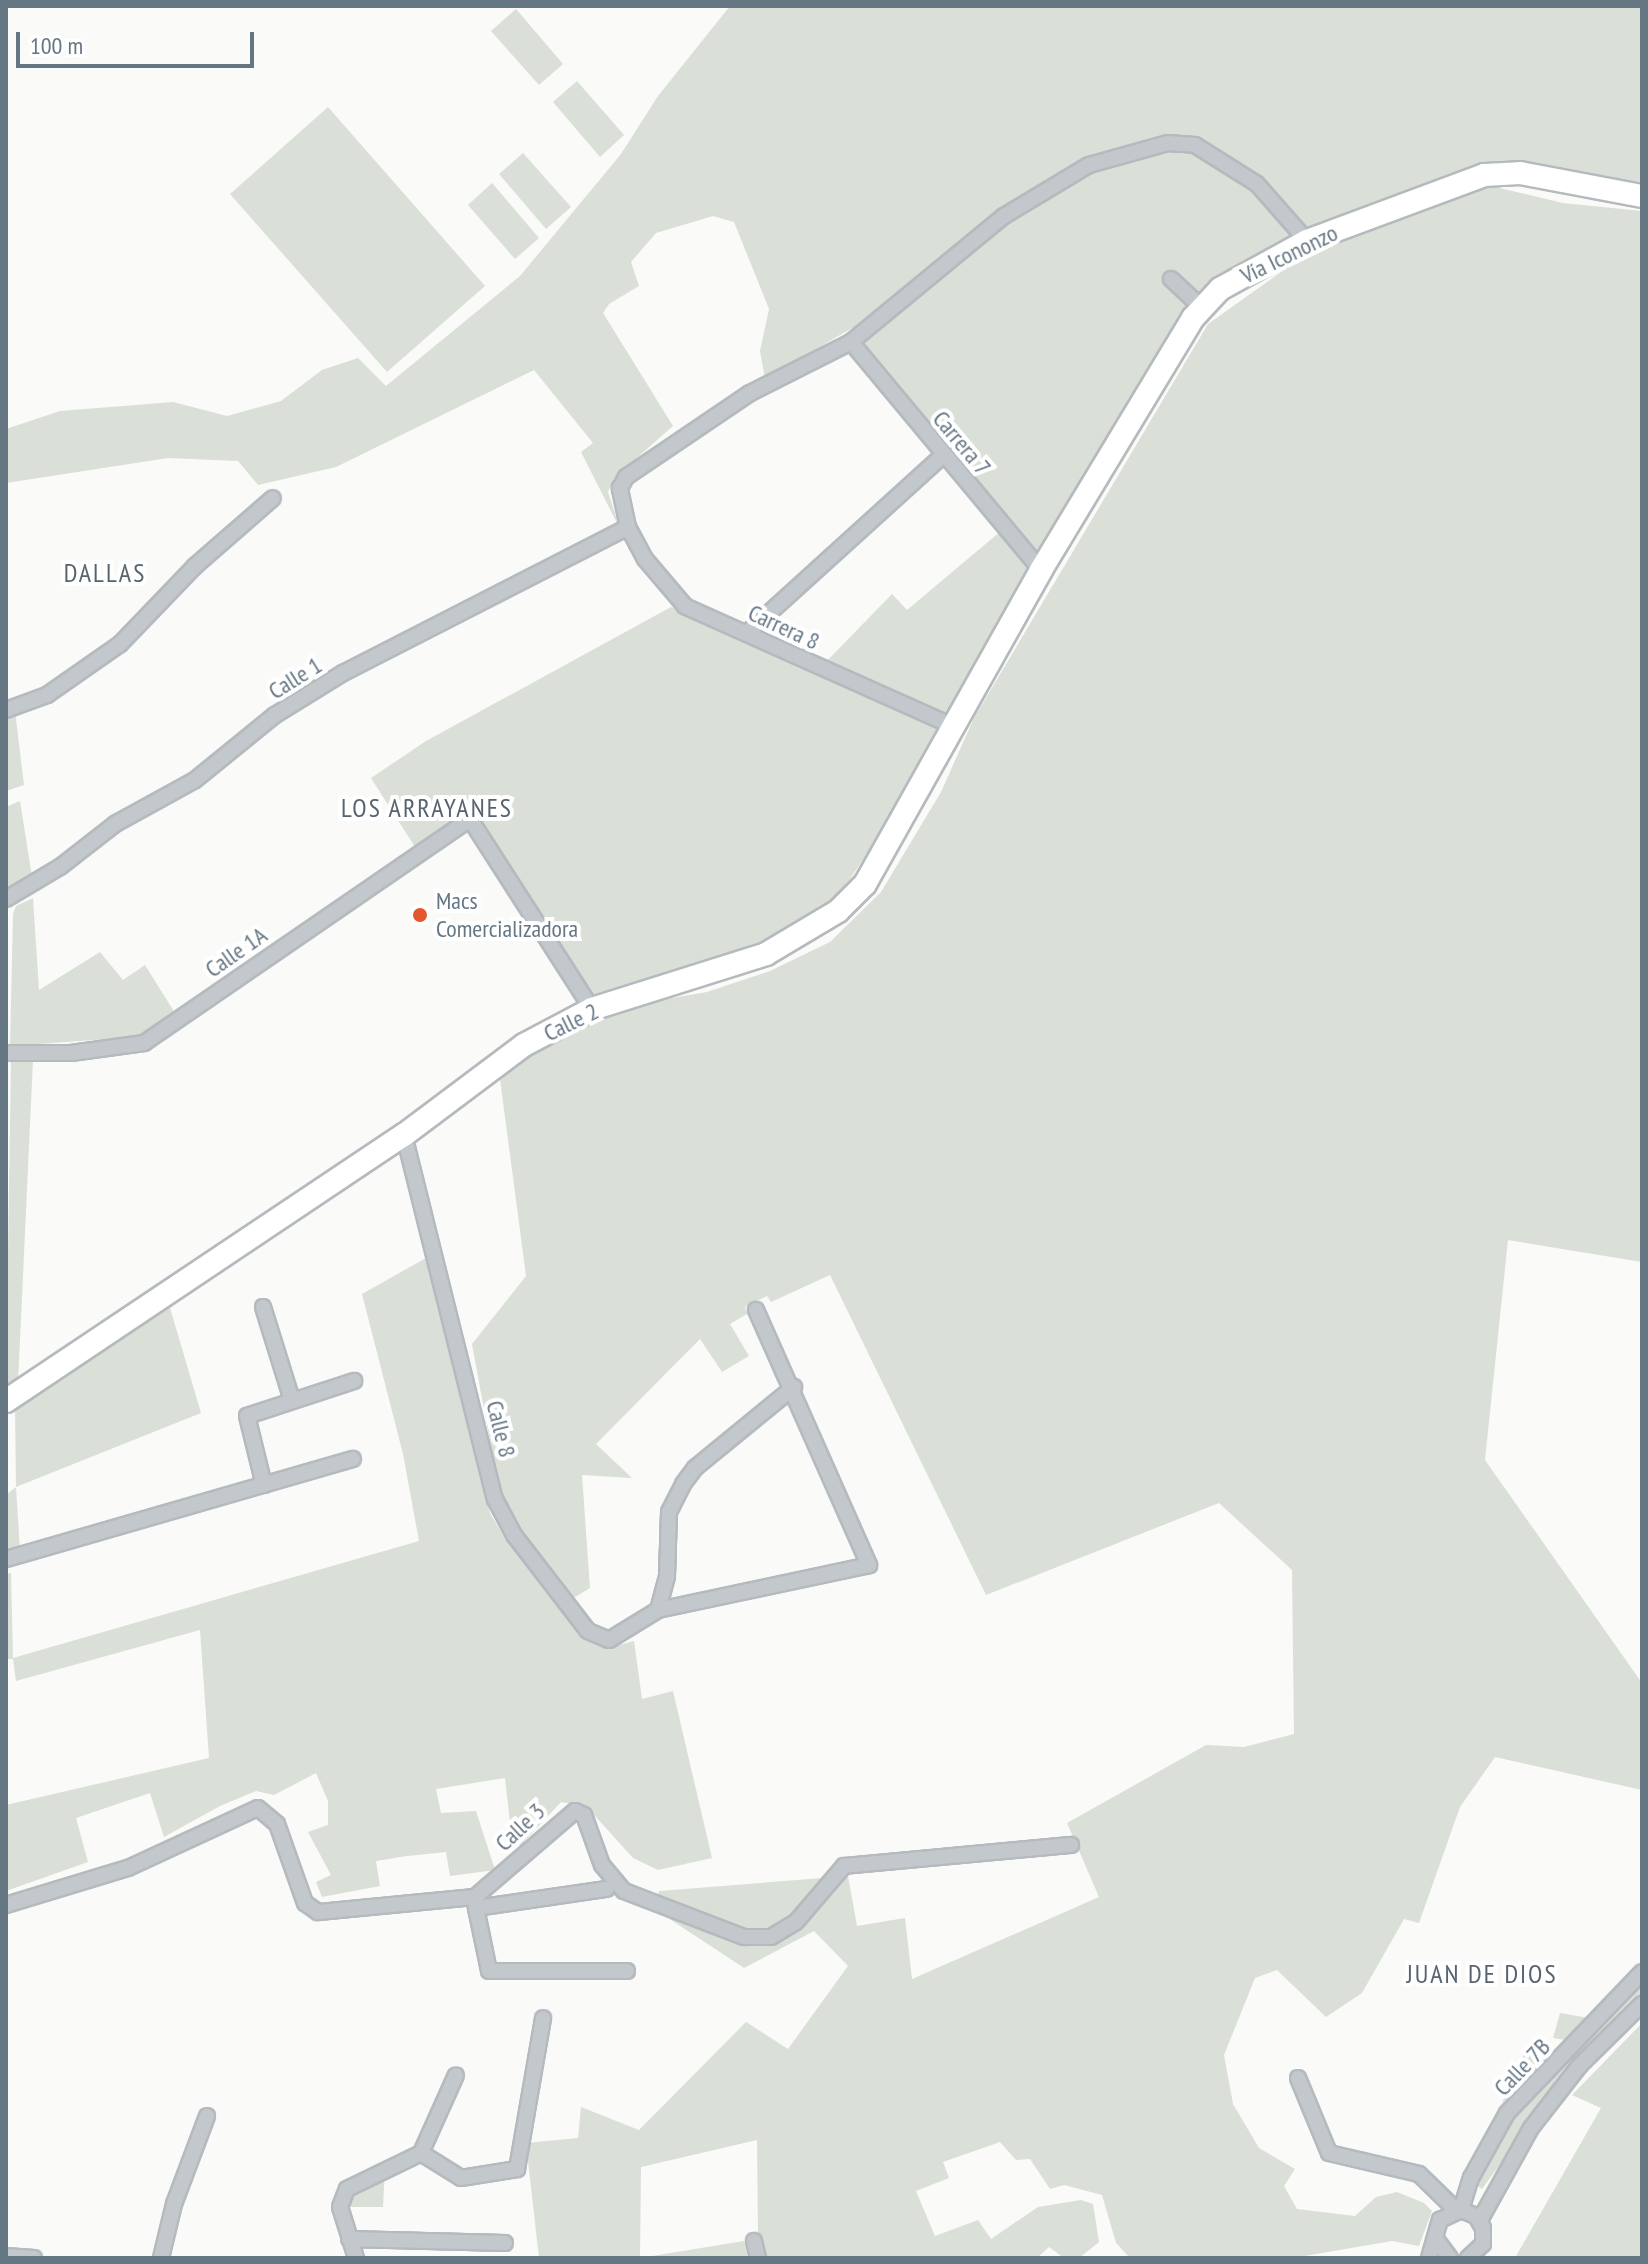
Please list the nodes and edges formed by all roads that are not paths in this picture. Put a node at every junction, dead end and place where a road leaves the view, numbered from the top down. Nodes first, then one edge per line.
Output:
1 (1642, 196) edge
2 (1307, 241) junction
3 (1171, 279) dead end
4 (1201, 307) junction
5 (851, 342) junction
6 (943, 455) junction
7 (273, 498) dead end
8 (628, 527) junction
9 (1039, 573) junction
10 (747, 633) junction
11 (6, 710) edge
12 (955, 727) junction
13 (6, 899) edge
14 (592, 1009) junction
15 (6, 1053) edge
16 (404, 1135) junction
17 (263, 1307) dead end
18 (756, 1310) dead end
19 (354, 1381) dead end
20 (794, 1387) junction
21 (292, 1400) junction
22 (6, 1401) edge
23 (353, 1459) dead end
24 (264, 1485) junction
25 (6, 1559) edge
26 (658, 1610) junction
27 (1071, 1845) dead end
28 (607, 1889) dead end
29 (476, 1902) junction
30 (6, 1905) edge
31 (627, 1971) dead end
32 (1642, 1972) edge
33 (1642, 2004) edge
34 (543, 2018) dead end
35 (456, 2075) dead end
36 (1298, 2078) dead end
37 (207, 2116) dead end
38 (421, 2153) junction
39 (1459, 2210) junction
40 (1480, 2220) junction
41 (1435, 2238) junction
42 (349, 2239) junction
43 (754, 2241) dead end
44 (505, 2243) dead end
45 (6, 2256) edge
46 (34, 2258) edge
47 (161, 2258) edge
48 (356, 2258) edge
49 (758, 2258) edge
50 (1429, 2258) edge
51 (1450, 2258) edge
52 (1468, 2258) edge

1 - 2 main road, Vía Icononzo
2 - 4 main road, Vía Icononzo
2 - 5 street, Carrera 8
3 - 4 street
4 - 9 main road, Vía Icononzo
5 - 6 street, Carrera 7
5 - 8 street, Carrera 8
6 - 9 street, Carrera 7
6 - 10 street
7 - 11 street
8 - 10 street, Carrera 8
8 - 13 street, Calle 1
9 - 12 main road, Calle 2
10 - 12 street, Carrera 8
12 - 14 main road, Calle 2
14 - 15 street, Calle 1A
14 - 16 main road, Calle 2
16 - 22 main road, Calle 2
16 - 26 street, Calle 8
17 - 21 street
18 - 20 street
19 - 21 street
20 - 26 street
20 - 26 street
21 - 24 street
23 - 24 street
24 - 25 street
27 - 29 street, Calle 3
28 - 29 street
29 - 30 street
29 - 31 street
32 - 39 street, Calle 7B
33 - 40 street, Calle 7B
34 - 38 street
35 - 38 street
36 - 39 street
37 - 47 street
38 - 42 street
39 - 40 street
39 - 41 street, Calle 7B
40 - 52 street, Calle 7B
41 - 50 street
41 - 51 street
42 - 44 street
42 - 48 street
43 - 49 street
45 - 46 street

